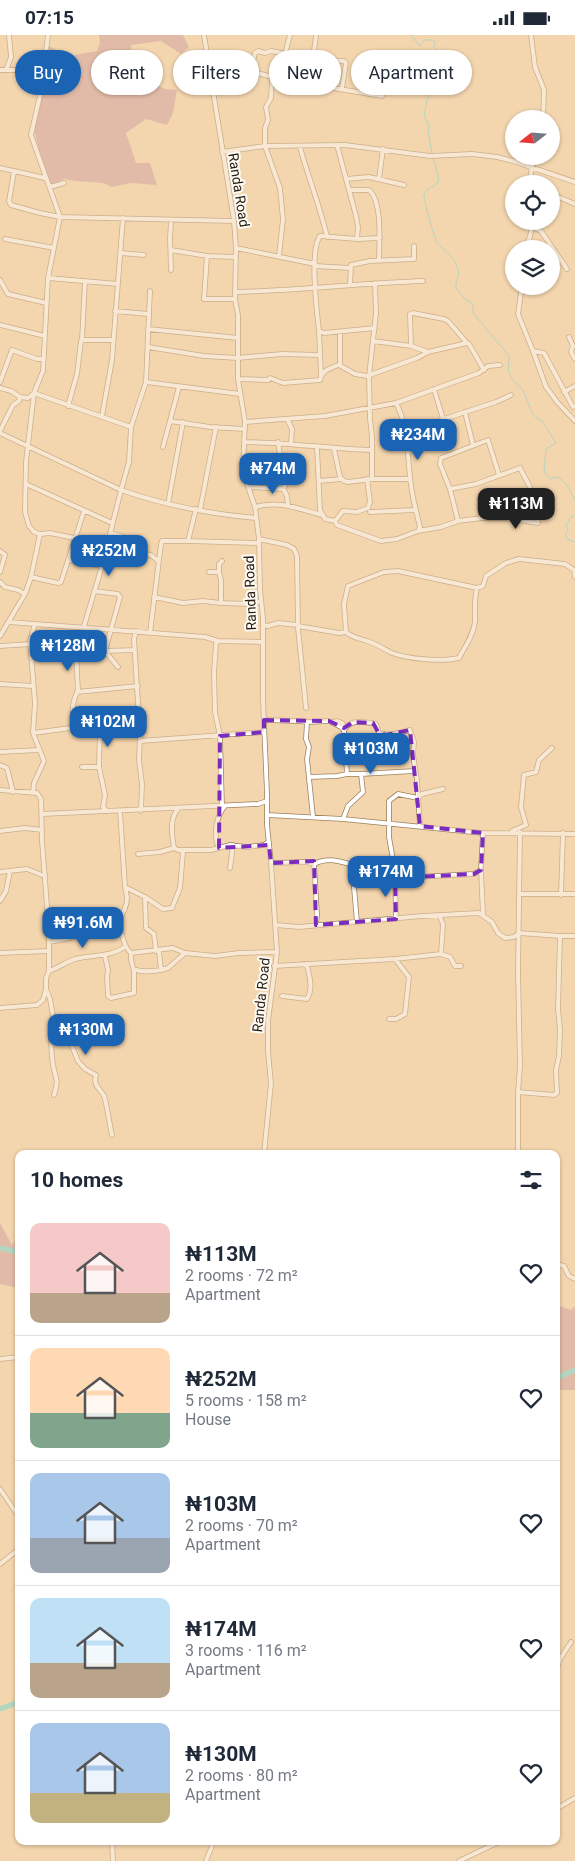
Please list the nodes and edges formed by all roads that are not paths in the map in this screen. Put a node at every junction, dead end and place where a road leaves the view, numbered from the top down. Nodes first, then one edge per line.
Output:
1 (9, 35) edge
2 (48, 35) edge
3 (204, 35) edge
4 (290, 35) edge
5 (316, 35) edge
6 (531, 35) edge
7 (46, 50) edge
8 (206, 50) edge
9 (286, 50) edge
10 (314, 50) edge
11 (341, 62) edge
12 (0, 70) edge
13 (6, 70) junction
14 (15, 70) edge
15 (342, 88) joint
16 (40, 95) edge
17 (213, 95) edge
18 (271, 95) edge
19 (382, 96) dead end
20 (543, 110) edge
21 (337, 145) junction
22 (265, 147) junction
23 (300, 147) junction
24 (383, 149) junction
25 (222, 152) junction
26 (532, 166) junction
27 (0, 168) edge
28 (14, 171) junction
29 (530, 175) edge
30 (45, 178) junction
31 (346, 179) junction
32 (379, 179) junction
33 (575, 182) edge
34 (64, 183) dead end
35 (404, 185) dead end
36 (50, 187) junction
37 (350, 190) junction
38 (560, 198) edge
39 (575, 204) edge
40 (60, 217) junction
41 (123, 218) junction
42 (171, 220) junction
43 (234, 221) junction
44 (539, 230) edge
45 (327, 237) junction
46 (5, 239) dead end
47 (357, 239) junction
48 (380, 239) junction
49 (414, 246) dead end
50 (54, 248) junction
51 (236, 248) junction
52 (171, 250) junction
53 (121, 253) junction
54 (144, 255) dead end
55 (207, 256) junction
56 (279, 256) junction
57 (236, 257) junction
58 (379, 261) junction
59 (315, 265) junction
60 (350, 268) junction
61 (567, 269) dead end
62 (171, 270) dead end
63 (48, 278) junction
64 (0, 280) edge
65 (85, 281) junction
66 (423, 281) dead end
67 (118, 283) junction
68 (375, 283) junction
69 (350, 285) junction
70 (314, 289) junction
71 (150, 291) dead end
72 (235, 292) junction
73 (521, 295) edge
74 (235, 299) junction
75 (46, 303) junction
76 (115, 311) junction
77 (148, 313) junction
78 (0, 325) edge
79 (375, 328) junction
80 (148, 329) junction
81 (319, 331) junction
82 (340, 332) junction
83 (45, 336) junction
84 (569, 337) dead end
85 (238, 338) junction
86 (82, 340) junction
87 (114, 340) junction
88 (373, 341) junction
89 (466, 343) junction
90 (411, 346) junction
91 (148, 347) junction
92 (428, 351) junction
93 (533, 351) junction
94 (320, 355) junction
95 (43, 359) junction
96 (238, 359) junction
97 (575, 359) edge
98 (339, 365) junction
99 (500, 365) dead end
100 (484, 370) junction
101 (321, 375) junction
102 (369, 376) junction
103 (238, 379) junction
104 (0, 382) edge
105 (146, 382) junction
106 (179, 387) junction
107 (575, 387) edge
108 (0, 388) edge
109 (434, 389) junction
110 (564, 391) junction
111 (34, 393) junction
112 (240, 394) junction
113 (511, 395) dead end
114 (20, 397) junction
115 (396, 403) junction
116 (68, 406) junction
117 (575, 406) edge
118 (370, 408) junction
119 (465, 412) junction
120 (102, 417) junction
121 (443, 419) junction
122 (287, 420) junction
123 (170, 421) junction
124 (575, 421) edge
125 (183, 422) junction
126 (245, 422) junction
127 (131, 427) junction
128 (216, 427) junction
129 (245, 429) junction
130 (0, 432) edge
131 (406, 434) junction
132 (244, 442) junction
133 (278, 442) junction
134 (291, 444) junction
135 (28, 445) junction
136 (473, 445) junction
137 (163, 447) dead end
138 (317, 448) junction
139 (334, 449) junction
140 (371, 451) junction
141 (498, 475) junction
142 (341, 479) junction
143 (367, 479) junction
144 (372, 479) junction
145 (410, 479) junction
146 (318, 481) junction
147 (26, 484) junction
148 (248, 487) junction
149 (283, 488) junction
150 (450, 489) junction
151 (121, 490) junction
152 (168, 504) junction
153 (288, 506) junction
154 (255, 507) junction
155 (198, 510) junction
156 (416, 510) junction
157 (84, 511) junction
158 (370, 513) dead end
159 (322, 515) junction
160 (256, 518) junction
161 (335, 521) junction
162 (458, 521) junction
163 (112, 523) junction
164 (418, 531) junction
165 (111, 533) junction
166 (40, 534) junction
167 (74, 538) junction
168 (188, 541) junction
169 (259, 541) junction
170 (0, 551) edge
171 (68, 560) junction
172 (157, 560) junction
173 (222, 561) dead end
174 (102, 566) junction
175 (0, 572) edge
176 (209, 572) dead end
177 (218, 572) junction
178 (31, 577) junction
179 (575, 577) edge
180 (0, 582) edge
181 (477, 589) junction
182 (94, 591) junction
183 (25, 593) junction
184 (154, 597) junction
185 (261, 601) junction
186 (221, 603) junction
187 (9, 622) junction
188 (35, 624) junction
189 (263, 625) junction
190 (84, 626) junction
191 (298, 626) junction
192 (110, 629) junction
193 (136, 631) junction
194 (346, 632) junction
195 (150, 633) junction
196 (0, 635) edge
197 (218, 641) junction
198 (263, 642) junction
199 (31, 644) junction
200 (0, 646) edge
201 (135, 650) junction
202 (76, 651) junction
203 (106, 651) junction
204 (32, 655) junction
205 (118, 667) dead end
206 (0, 685) edge
207 (34, 686) junction
208 (138, 686) junction
209 (78, 691) junction
210 (306, 708) dead end
211 (264, 720) junction
212 (306, 722) junction
213 (140, 725) junction
214 (78, 727) junction
215 (100, 728) junction
216 (344, 729) junction
217 (33, 733) junction
218 (264, 733) junction
219 (220, 736) junction
220 (140, 741) junction
221 (552, 748) dead end
222 (39, 750) junction
223 (0, 752) edge
224 (0, 765) edge
225 (82, 767) dead end
226 (99, 767) junction
227 (414, 771) junction
228 (361, 774) junction
229 (347, 775) junction
230 (309, 777) junction
231 (443, 789) dead end
232 (0, 790) edge
233 (13, 792) junction
234 (33, 792) junction
235 (418, 798) junction
236 (267, 801) junction
237 (223, 806) junction
238 (178, 809) junction
239 (107, 811) junction
240 (120, 811) junction
241 (141, 811) junction
242 (42, 814) junction
243 (267, 815) junction
244 (312, 817) junction
245 (343, 819) junction
246 (390, 823) junction
247 (420, 826) junction
248 (42, 830) junction
249 (0, 831) edge
250 (510, 832) junction
251 (520, 832) junction
252 (483, 833) junction
253 (563, 833) junction
254 (575, 834) edge
255 (268, 843) junction
256 (233, 845) junction
257 (219, 848) junction
258 (176, 849) junction
259 (138, 854) dead end
260 (271, 863) junction
261 (314, 863) junction
262 (230, 868) dead end
263 (481, 870) junction
264 (10, 871) junction
265 (0, 872) edge
266 (45, 873) junction
267 (353, 876) junction
268 (395, 877) junction
269 (125, 887) junction
270 (575, 894) edge
271 (520, 895) junction
272 (561, 895) junction
273 (145, 897) junction
274 (0, 901) edge
275 (483, 914) junction
276 (439, 915) junction
277 (396, 919) junction
278 (357, 922) junction
279 (276, 925) junction
280 (316, 925) junction
281 (121, 930) junction
282 (519, 933) junction
283 (560, 936) junction
284 (575, 936) edge
285 (49, 942) junction
286 (125, 947) junction
287 (48, 951) junction
288 (157, 951) junction
289 (277, 952) junction
290 (0, 953) edge
291 (131, 953) junction
292 (185, 953) junction
293 (441, 954) junction
294 (105, 956) junction
295 (395, 959) junction
296 (304, 964) junction
297 (274, 966) junction
298 (461, 966) dead end
299 (134, 969) junction
300 (161, 969) junction
301 (49, 971) junction
302 (46, 989) junction
303 (282, 995) dead end
304 (0, 1008) edge
305 (53, 1017) junction
306 (389, 1019) dead end
307 (518, 1092) junction
308 (54, 1095) dead end
309 (112, 1135) dead end
310 (264, 1150) edge
311 (518, 1150) edge
312 (560, 1265) edge
313 (575, 1279) edge
314 (15, 1357) edge
315 (0, 1359) edge
316 (0, 1489) edge
317 (15, 1511) edge
318 (15, 1552) edge
319 (0, 1564) edge
320 (571, 1642) dead end
321 (560, 1659) edge
322 (575, 1798) edge
323 (560, 1807) edge
324 (112, 1845) edge
325 (212, 1845) edge
326 (493, 1845) edge
327 (113, 1861) edge
328 (206, 1861) edge
329 (459, 1861) edge

1 - 13 street
2 - 7 street
3 - 8 street, Randa Road
4 - 9 street
5 - 10 street
6 - 20 street
11 - 15 street
12 - 13 street
13 - 14 street
15 - 19 street
16 - 30 street
17 - 25 street, Randa Road
18 - 22 street
21 - 23 street
21 - 24 street
21 - 31 street
22 - 23 street
22 - 25 street
22 - 56 street
23 - 45 street
24 - 26 street
24 - 32 street
25 - 43 street, Randa Road
26 - 29 street
26 - 33 street
27 - 28 street
28 - 30 street
28 - 40 street
30 - 36 street
31 - 32 street
31 - 37 street
32 - 35 street
34 - 36 street
36 - 40 street
37 - 47 street
37 - 48 street
38 - 39 street
40 - 41 street
40 - 50 street
41 - 42 street
41 - 53 street
42 - 43 street
42 - 52 street
43 - 51 street, Randa Road
44 - 61 street
45 - 47 street
45 - 59 street
46 - 50 street
47 - 48 street
48 - 58 street
49 - 58 street
50 - 63 street
51 - 56 street
51 - 57 street, Randa Road
52 - 55 street
52 - 62 street
53 - 54 street
53 - 67 street
55 - 57 street
55 - 74 street
56 - 59 street
57 - 72 street, Randa Road
58 - 60 street
59 - 60 street
59 - 70 street
60 - 69 street
63 - 65 street
63 - 75 street
64 - 75 street
65 - 67 street
65 - 86 street
66 - 68 street
67 - 76 street
68 - 69 street
68 - 79 street
69 - 70 street
70 - 72 street
70 - 81 street
71 - 77 street
72 - 74 street, Randa Road
73 - 93 street
74 - 85 street, Randa Road
75 - 83 street
76 - 77 street
76 - 87 street
77 - 80 street
78 - 83 street
79 - 82 street
79 - 88 street
80 - 85 street
80 - 91 street
81 - 82 street
81 - 94 street
82 - 98 street
83 - 95 street
84 - 97 street
85 - 96 street, Randa Road
86 - 87 street
86 - 116 street
87 - 120 street
88 - 90 street
88 - 102 street
89 - 90 street
89 - 92 street
89 - 100 street
90 - 92 street
91 - 96 street
91 - 105 street
92 - 102 street
93 - 110 street
93 - 124 street
94 - 96 street
94 - 101 street
95 - 104 street
95 - 111 street
96 - 103 street, Randa Road
98 - 101 street
98 - 102 street
99 - 100 street
100 - 109 street
101 - 103 street
102 - 118 street
103 - 112 street, Randa Road
105 - 106 street
105 - 127 street
106 - 112 street
106 - 123 street
107 - 110 street
108 - 114 street
109 - 115 street
109 - 121 street
110 - 117 street
111 - 114 street
111 - 116 street
111 - 135 street
112 - 126 street, Randa Road
113 - 119 street
114 - 130 street
115 - 118 street
115 - 131 street
116 - 120 street
118 - 122 street
118 - 140 street
119 - 121 street
119 - 136 street
120 - 127 street
121 - 131 street
122 - 126 street
122 - 134 street
123 - 125 street
123 - 137 street
125 - 128 street
125 - 152 street
126 - 129 street, Randa Road
127 - 151 street
128 - 129 street
128 - 155 street
129 - 132 street, Randa Road
130 - 135 street
131 - 145 street
132 - 133 street
132 - 148 street, Randa Road
133 - 134 street
133 - 149 street
134 - 138 street
135 - 147 street
135 - 151 street
136 - 141 street
136 - 150 street
138 - 139 street
138 - 146 street
139 - 140 street
139 - 142 street
140 - 144 street
141 - 150 street
141 - 162 street
142 - 143 street
142 - 146 street
143 - 144 street
143 - 161 street
144 - 145 street
145 - 156 street
146 - 159 street
147 - 157 street
147 - 166 street
148 - 149 street
148 - 154 street, Randa Road
149 - 153 street
150 - 162 street
151 - 152 street
151 - 163 street
152 - 155 street
153 - 154 street
153 - 159 street
154 - 160 street, Randa Road
155 - 160 street
155 - 168 street
156 - 158 street
156 - 164 street
157 - 163 street
157 - 167 street
159 - 161 street
160 - 169 street, Randa Road
161 - 164 street
162 - 164 street
163 - 165 street
165 - 172 street
165 - 174 street
166 - 167 street
166 - 178 street
167 - 171 street
168 - 169 street
168 - 172 street
169 - 185 street, Randa Road
169 - 191 street
170 - 175 street
171 - 174 street
171 - 178 street
172 - 184 street
173 - 177 street
174 - 182 street
176 - 177 street
177 - 186 street
178 - 183 street
179 - 181 street
180 - 183 street
181 - 194 street
181 - 194 street
182 - 190 street
182 - 192 street
183 - 187 street
184 - 186 street
184 - 195 street
185 - 186 street
185 - 189 street, Randa Road
187 - 188 street
187 - 196 street
188 - 190 street
188 - 199 street
189 - 191 street
189 - 198 street, Randa Road
190 - 192 street
191 - 194 street
191 - 210 street
192 - 193 street
192 - 203 street
193 - 195 street
193 - 201 street
195 - 197 street
197 - 198 street
197 - 219 street
198 - 211 street, Randa Road
199 - 200 street
199 - 204 street
201 - 203 street
201 - 208 street
202 - 203 street
202 - 204 street
202 - 209 street
203 - 205 street
204 - 207 street
206 - 207 street
207 - 217 street
208 - 209 street
208 - 213 street
209 - 214 street
211 - 212 street
211 - 218 street, Randa Road
212 - 216 street
212 - 230 street
213 - 215 street
213 - 220 street
214 - 215 street
214 - 217 street
215 - 226 street
216 - 227 street
216 - 229 street
217 - 222 street
218 - 219 street
218 - 236 street, Randa Road
219 - 220 street
219 - 237 street
220 - 241 street
221 - 250 street
222 - 223 street
222 - 234 street
224 - 233 street
225 - 226 street
226 - 239 street
227 - 228 street
227 - 235 street
228 - 229 street
228 - 245 street
229 - 230 street
230 - 244 street
231 - 235 street
232 - 233 street
233 - 234 street
234 - 242 street
235 - 246 street
235 - 247 street
236 - 237 street
236 - 243 street, Randa Road
237 - 238 street
237 - 257 street
238 - 241 street
238 - 258 street
239 - 240 street
239 - 242 street
240 - 241 street
240 - 269 street
242 - 248 street
243 - 244 street
243 - 255 street, Randa Road
244 - 245 street
245 - 246 street
246 - 247 street
246 - 268 street
247 - 252 street
248 - 249 street
248 - 266 street
250 - 251 street
250 - 252 street
251 - 253 street
251 - 271 street
252 - 263 street
253 - 254 street
253 - 272 street
255 - 256 street
255 - 260 street, Randa Road
256 - 257 street
256 - 262 street
257 - 258 street
258 - 259 street
258 - 273 street
260 - 261 street
260 - 279 street, Randa Road
261 - 267 street
261 - 280 street
263 - 268 street
263 - 275 street
264 - 265 street
264 - 266 street
264 - 274 street
266 - 285 street
267 - 268 street
267 - 278 street
268 - 277 street
269 - 273 street
269 - 281 street
270 - 272 street
271 - 272 street
271 - 282 street
273 - 288 street
275 - 276 street
275 - 282 street
276 - 277 street
276 - 293 street
277 - 278 street
278 - 280 street
279 - 280 street
279 - 289 street, Randa Road
281 - 285 street
281 - 286 street
282 - 283 street
282 - 307 street
283 - 284 street
283 - 307 street
285 - 287 street
286 - 291 street
286 - 294 street
287 - 290 street
287 - 301 street
288 - 291 street
288 - 292 street
288 - 300 street
289 - 292 street
289 - 297 street, Randa Road
291 - 299 street
292 - 300 street
293 - 295 street
293 - 298 street
294 - 299 street
294 - 301 street
295 - 296 street
295 - 306 street
296 - 297 street
296 - 303 street
297 - 310 street, Randa Road
299 - 300 street
301 - 302 street
302 - 304 street
302 - 305 street
305 - 308 street
305 - 309 street
307 - 311 street
312 - 313 street
314 - 315 street
316 - 317 street
318 - 319 street
320 - 321 street
322 - 323 street
324 - 327 street
325 - 328 street
326 - 329 street

